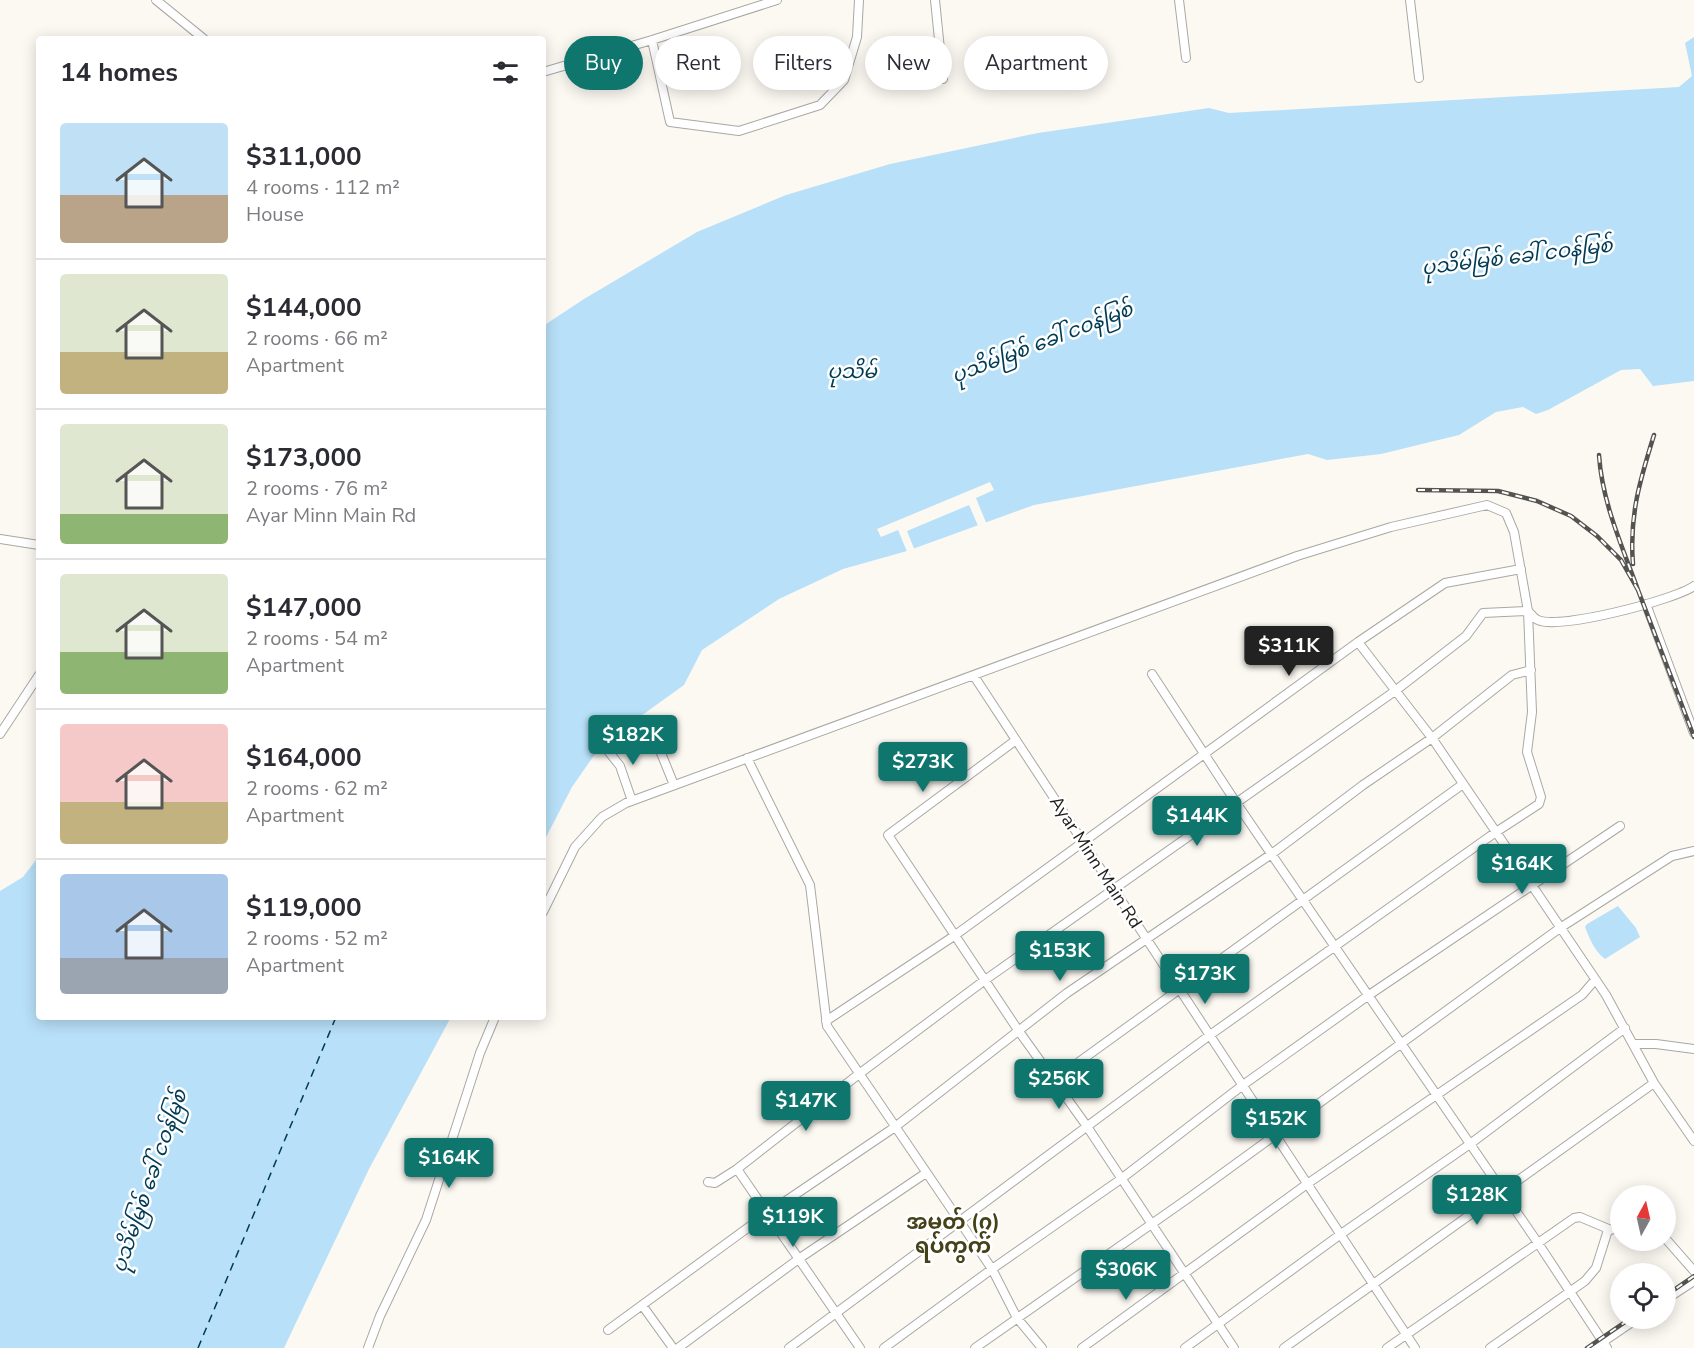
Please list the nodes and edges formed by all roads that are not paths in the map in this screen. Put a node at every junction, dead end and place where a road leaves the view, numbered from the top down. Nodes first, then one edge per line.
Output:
1 (156, 0) edge
2 (777, 0) edge
3 (859, 0) edge
4 (935, 0) edge
5 (1179, 0) edge
6 (1410, 0) edge
7 (761, 2) edge
8 (200, 36) edge
9 (939, 36) edge
10 (652, 40) junction
11 (1186, 58) dead end
12 (546, 71) edge
13 (1419, 78) dead end
14 (0, 539) edge
15 (36, 545) edge
16 (1521, 569) junction
17 (1694, 586) edge
18 (1646, 604) junction
19 (1528, 611) junction
20 (1358, 642) junction
21 (1531, 670) junction
22 (1152, 674) dead end
23 (974, 676) junction
24 (36, 680) edge
25 (1395, 691) junction
26 (648, 721) dead end
27 (1694, 733) edge
28 (0, 734) edge
29 (1432, 738) junction
30 (1016, 740) junction
31 (605, 747) dead end
32 (1204, 754) junction
33 (747, 758) junction
34 (1463, 784) junction
35 (674, 785) junction
36 (632, 801) junction
37 (1237, 804) junction
38 (1620, 826) dead end
39 (1496, 832) junction
40 (1083, 842) junction
41 (1694, 851) edge
42 (1272, 853) junction
43 (1531, 885) junction
44 (1114, 889) junction
45 (1304, 899) junction
46 (546, 906) edge
47 (1560, 928) junction
48 (954, 936) junction
49 (1146, 938) junction
50 (1335, 945) junction
51 (985, 980) junction
52 (1595, 980) junction
53 (1179, 989) junction
54 (1369, 995) junction
55 (494, 1020) edge
56 (826, 1021) junction
57 (1625, 1028) junction
58 (1018, 1030) junction
59 (1210, 1035) junction
60 (1402, 1044) junction
61 (1634, 1044) junction
62 (1694, 1049) edge
63 (859, 1074) junction
64 (1054, 1080) junction
65 (1654, 1083) junction
66 (1243, 1085) junction
67 (1437, 1096) junction
68 (1086, 1125) junction
69 (895, 1127) junction
70 (1275, 1134) junction
71 (1694, 1142) edge
72 (1470, 1144) junction
73 (737, 1169) junction
74 (926, 1173) junction
75 (1121, 1179) junction
76 (708, 1182) dead end
77 (1307, 1184) junction
78 (1502, 1192) junction
79 (768, 1213) junction
80 (959, 1222) junction
81 (1151, 1224) junction
82 (1608, 1230) joint
83 (1341, 1234) junction
84 (1538, 1243) junction
85 (1676, 1251) edge
86 (800, 1258) junction
87 (992, 1269) junction
88 (1694, 1271) edge
89 (1185, 1275) junction
90 (1694, 1281) edge
91 (1373, 1283) junction
92 (1570, 1293) junction
93 (1676, 1293) edge
94 (642, 1305) junction
95 (837, 1314) junction
96 (1017, 1318) junction
97 (1218, 1325) junction
98 (1625, 1329) edge
99 (608, 1330) dead end
100 (1406, 1335) junction
101 (1605, 1345) edge
102 (368, 1348) edge
103 (675, 1348) edge
104 (789, 1348) edge
105 (860, 1348) edge
106 (884, 1348) edge
107 (975, 1348) edge
108 (1042, 1348) edge
109 (1082, 1348) edge
110 (1185, 1348) edge
111 (1234, 1348) edge
112 (1284, 1348) edge
113 (1387, 1348) edge
114 (1415, 1348) edge
115 (1490, 1348) edge
116 (1594, 1348) edge

1 - 8 street
2 - 7 street
3 - 10 street
4 - 9 street
5 - 11 street
6 - 13 street
7 - 10 street
10 - 12 street
14 - 15 street
16 - 19 street
16 - 20 street
16 - 23 street
17 - 18 street
18 - 19 street
18 - 27 street
19 - 21 street
19 - 25 street
20 - 25 street
20 - 32 street
21 - 29 street
21 - 39 street
22 - 32 street
23 - 30 street, Ayar Minn Main Rd
23 - 33 street
24 - 28 street
25 - 29 street
25 - 37 street
26 - 35 street
29 - 34 street
29 - 42 street
30 - 40 street, Ayar Minn Main Rd
30 - 48 street
31 - 36 street
32 - 37 street
32 - 40 street
33 - 35 street
33 - 56 street
34 - 39 street
34 - 45 street
35 - 36 street
36 - 46 street
37 - 42 street
37 - 44 street
38 - 43 street
39 - 43 street
39 - 50 street
40 - 44 street, Ayar Minn Main Rd
40 - 48 street
41 - 47 street
42 - 45 street
42 - 49 street
43 - 47 street
43 - 54 street
44 - 49 street, Ayar Minn Main Rd
44 - 51 street
45 - 50 street
45 - 53 street
47 - 52 street
47 - 60 street
48 - 51 street
48 - 56 street
49 - 53 street, Ayar Minn Main Rd
49 - 58 street
50 - 54 street
50 - 59 street
51 - 58 street
51 - 63 street
52 - 57 street
52 - 67 street
53 - 59 street, Ayar Minn Main Rd
53 - 64 street
54 - 60 street
54 - 66 street
55 - 102 street
56 - 63 street
57 - 61 street
57 - 72 street
58 - 64 street
58 - 69 street
59 - 66 street, Ayar Minn Main Rd
59 - 68 street
60 - 67 street
60 - 70 street
61 - 62 street
61 - 65 street
63 - 69 street
63 - 73 street
64 - 68 street
65 - 71 street
65 - 78 street
66 - 70 street, Ayar Minn Main Rd
66 - 75 street
67 - 72 street
67 - 77 street
68 - 75 street
68 - 80 street
69 - 74 street
69 - 79 street
70 - 77 street, Ayar Minn Main Rd
70 - 81 street
72 - 78 street
72 - 83 street
73 - 76 street
73 - 79 street
74 - 80 street
74 - 86 street
75 - 81 street
75 - 87 street
77 - 83 street, Ayar Minn Main Rd
77 - 89 street
78 - 84 street
78 - 91 street
79 - 86 street
79 - 94 street
80 - 87 street
80 - 95 street
81 - 89 street
81 - 96 street
82 - 84 street
82 - 92 street
83 - 91 street, Ayar Minn Main Rd
83 - 97 street
84 - 92 street
84 - 100 street
85 - 88 street
86 - 95 street
86 - 103 street
87 - 96 street
87 - 106 street
89 - 97 street
89 - 109 street
90 - 93 street
91 - 100 street, Ayar Minn Main Rd
91 - 112 street
92 - 101 street
92 - 115 street
94 - 99 street
94 - 103 street
95 - 104 street
95 - 105 street
96 - 107 street
96 - 108 street
97 - 110 street
97 - 111 street
98 - 101 street
100 - 113 street
100 - 114 street, Ayar Minn Main Rd
101 - 116 street

